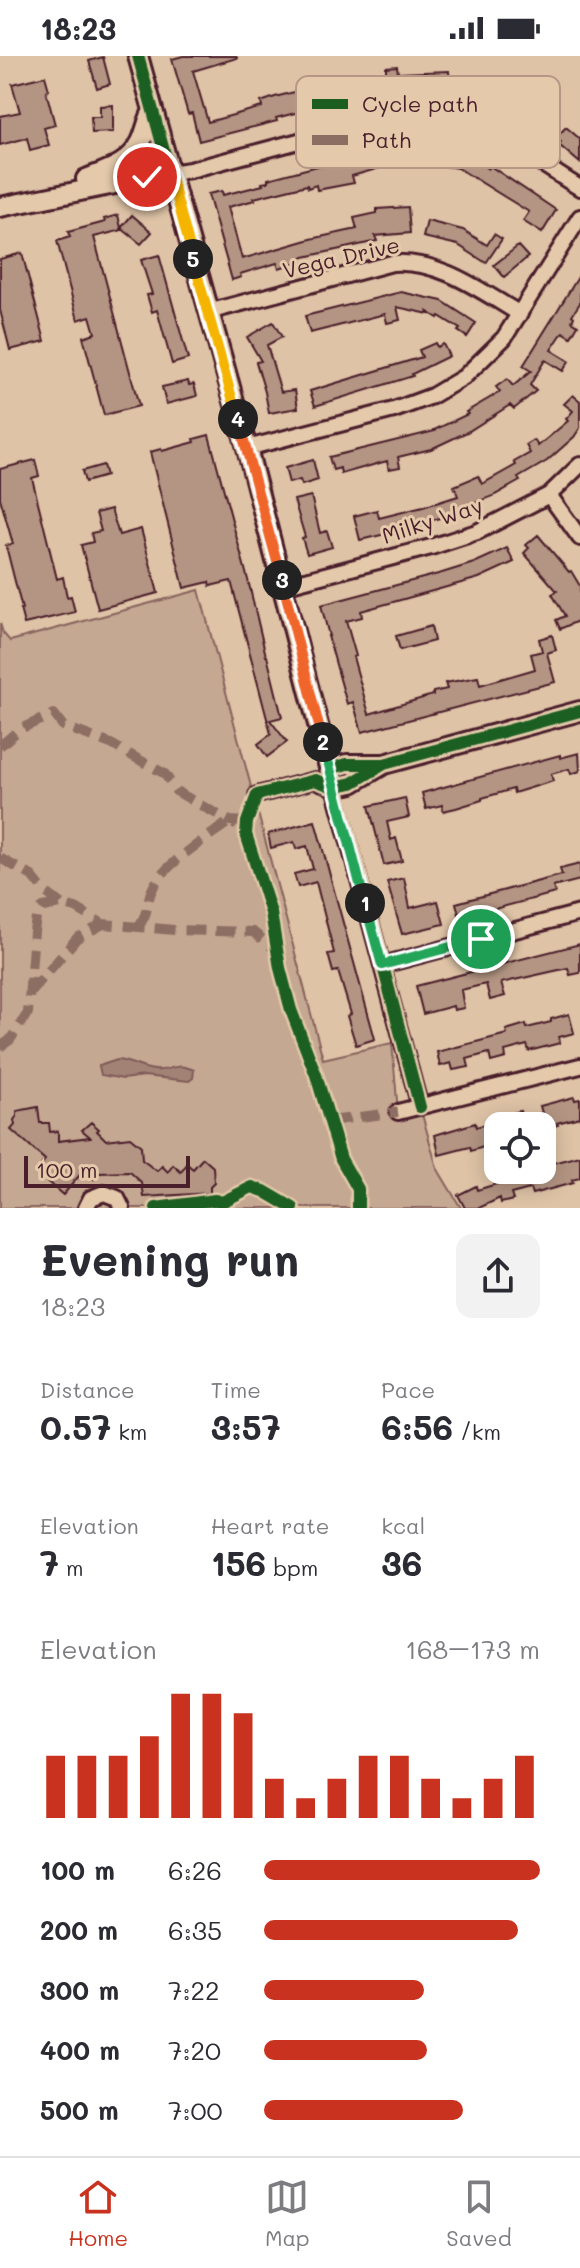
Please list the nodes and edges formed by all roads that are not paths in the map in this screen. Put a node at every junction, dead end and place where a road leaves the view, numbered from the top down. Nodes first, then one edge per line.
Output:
1 (138, 56) edge
2 (153, 111) junction
3 (296, 142) edge
4 (547, 168) edge
5 (170, 173) junction
6 (580, 188) edge
7 (35, 198) junction
8 (0, 207) edge
9 (580, 217) edge
10 (208, 312) junction
11 (520, 314) junction
12 (247, 448) junction
13 (580, 465) edge
14 (549, 495) junction
15 (580, 538) edge
16 (283, 586) junction
17 (580, 711) edge
18 (332, 778) junction
19 (257, 795) dead end
20 (580, 913) edge
21 (382, 965) junction
22 (580, 1066) edge
23 (420, 1107) junction
24 (398, 1112) dead end
25 (86, 1208) edge
26 (122, 1208) edge

1 - 2 street
2 - 5 street
2 - 7 street
3 - 5 street
4 - 6 street
5 - 7 street
5 - 10 street
7 - 8 street
9 - 11 street
10 - 11 street, Vega Drive
10 - 12 street
11 - 12 street
12 - 16 street
13 - 14 street, Milky Way
14 - 15 street
14 - 16 street, Milky Way
16 - 18 street
17 - 18 street
18 - 19 street
18 - 21 street
20 - 21 street
21 - 23 street
22 - 23 street
23 - 24 street
25 - 26 street

